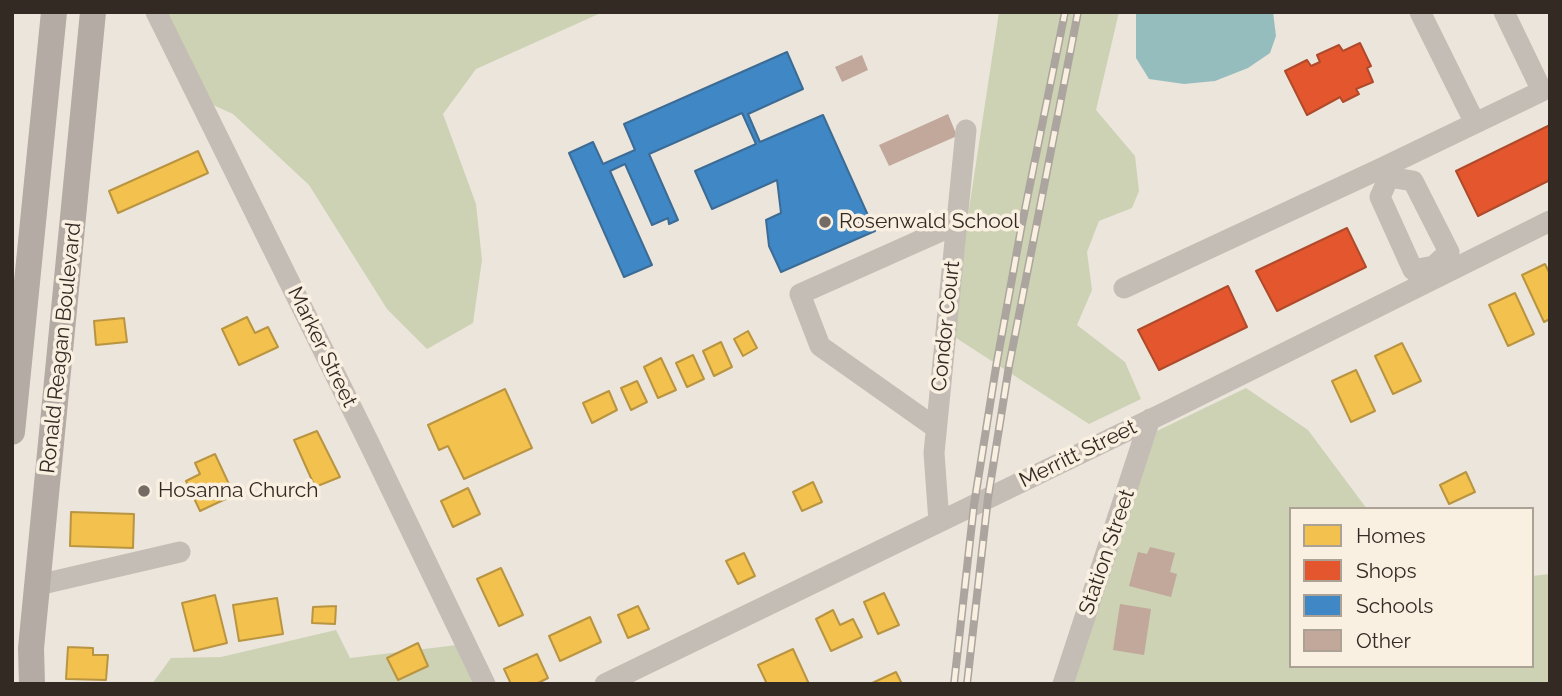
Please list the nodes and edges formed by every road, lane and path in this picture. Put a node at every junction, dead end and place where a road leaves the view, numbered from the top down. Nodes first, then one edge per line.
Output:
1 (54, 12) edge
2 (93, 12) edge
3 (156, 12) edge
4 (1420, 12) edge
5 (1504, 12) edge
6 (1475, 123) junction
7 (966, 130) dead end
8 (1387, 172) junction
9 (957, 224) junction
10 (1547, 229) edge
11 (1437, 271) junction
12 (1124, 288) dead end
13 (1150, 419) junction
14 (936, 428) junction
15 (12, 432) edge
16 (939, 522) junction
17 (180, 552) dead end
18 (38, 586) junction
19 (32, 684) edge
20 (485, 684) edge
21 (605, 684) edge
22 (1063, 684) edge

1 - 15 main road, Ronald Reagan Boulevard
2 - 18 main road, Ronald Reagan Boulevard
3 - 20 street, Marker Street
4 - 6 street
5 - 6 street
6 - 8 street
7 - 9 street, Condor Court
8 - 11 street
8 - 11 street
8 - 12 street
9 - 14 street, Condor Court
9 - 14 street
10 - 11 street, Merritt Street
11 - 13 street, Merritt Street
13 - 16 street, Merritt Street
13 - 22 street, Station Street
14 - 16 street, Condor Court
16 - 21 street, Merritt Street
17 - 18 street
18 - 19 main road, Ronald Reagan Boulevard

